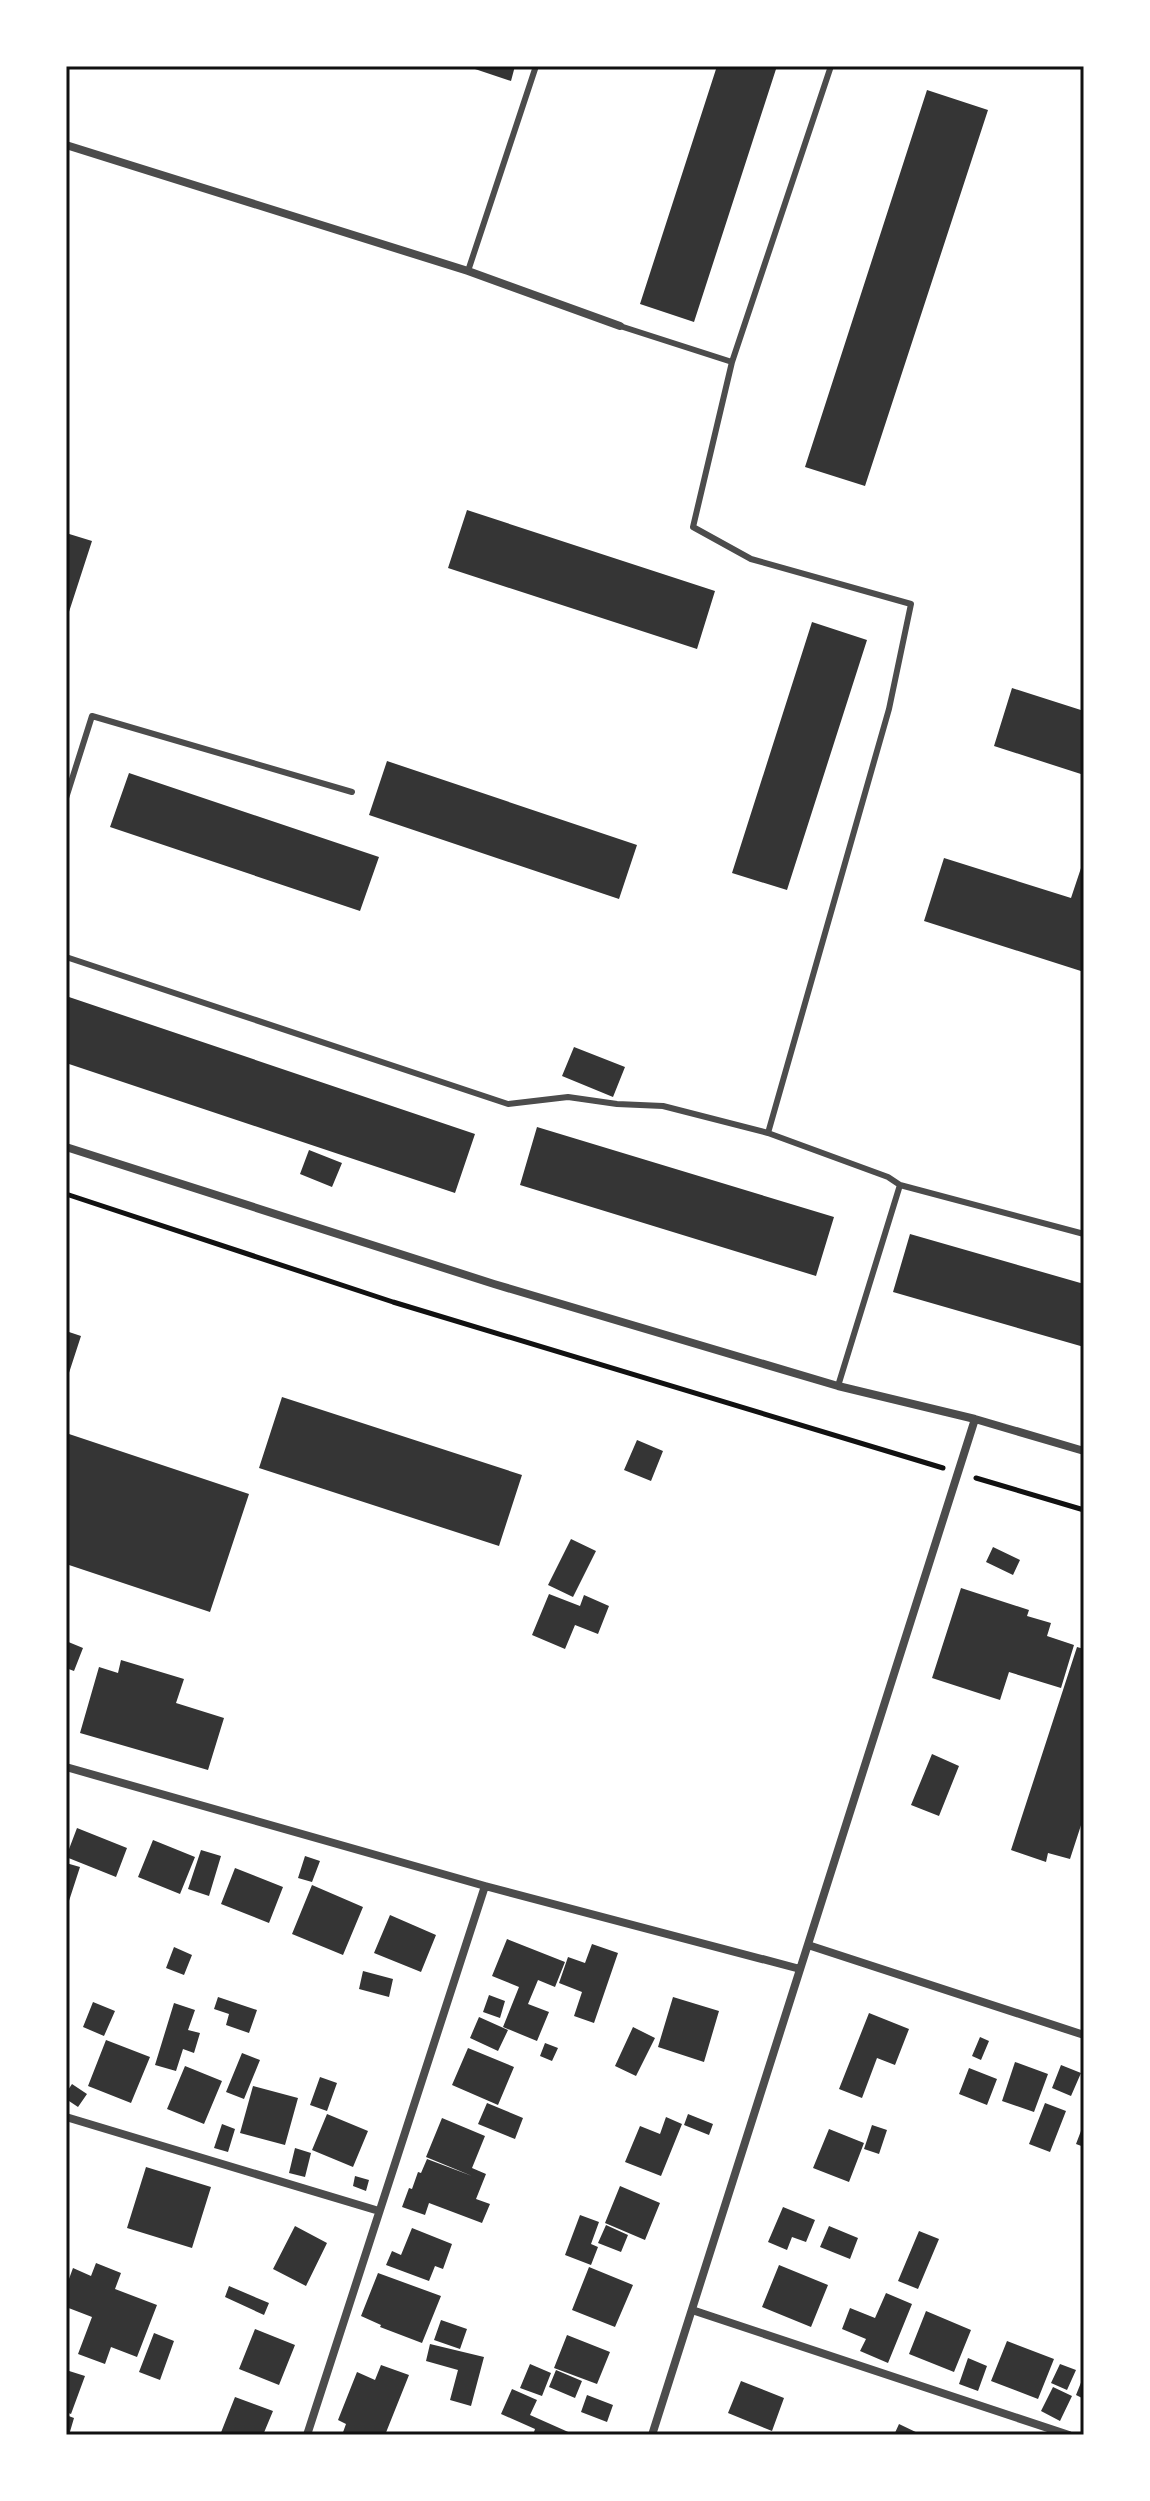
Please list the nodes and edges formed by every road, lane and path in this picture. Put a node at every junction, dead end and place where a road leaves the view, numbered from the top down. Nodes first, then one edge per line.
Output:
1 (536, 66) edge
2 (831, 66) edge
3 (66, 145) edge
4 (468, 271) junction
5 (620, 326) joint
6 (732, 362) junction
7 (352, 792) dead end
8 (66, 798) edge
9 (66, 957) edge
10 (768, 1133) junction
11 (66, 1147) edge
12 (900, 1185) junction
13 (66, 1194) edge
14 (1084, 1234) edge
15 (838, 1386) junction
16 (975, 1419) junction
17 (1084, 1451) edge
18 (958, 1473) junction
19 (1084, 1510) edge
20 (66, 1767) edge
21 (485, 1886) junction
22 (808, 1945) junction
23 (800, 1969) junction
24 (1084, 2035) edge
25 (66, 2117) edge
26 (379, 2211) junction
27 (692, 2310) junction
28 (307, 2435) edge
29 (652, 2435) edge
30 (1069, 2435) edge

1 - 4 lane
2 - 6 lane
3 - 4 street
4 - 5 street
5 - 6 lane
6 - 10 lane
7 - 8 lane
9 - 10 lane
10 - 12 lane
11 - 15 street
12 - 14 lane
12 - 15 lane
13 - 18 path
15 - 16 street
16 - 17 street
16 - 18 street
18 - 19 path
18 - 22 street
20 - 21 street
21 - 23 street
21 - 26 street
22 - 23 street
22 - 24 street
23 - 27 street
25 - 26 street
26 - 28 street
27 - 29 street
27 - 30 street

